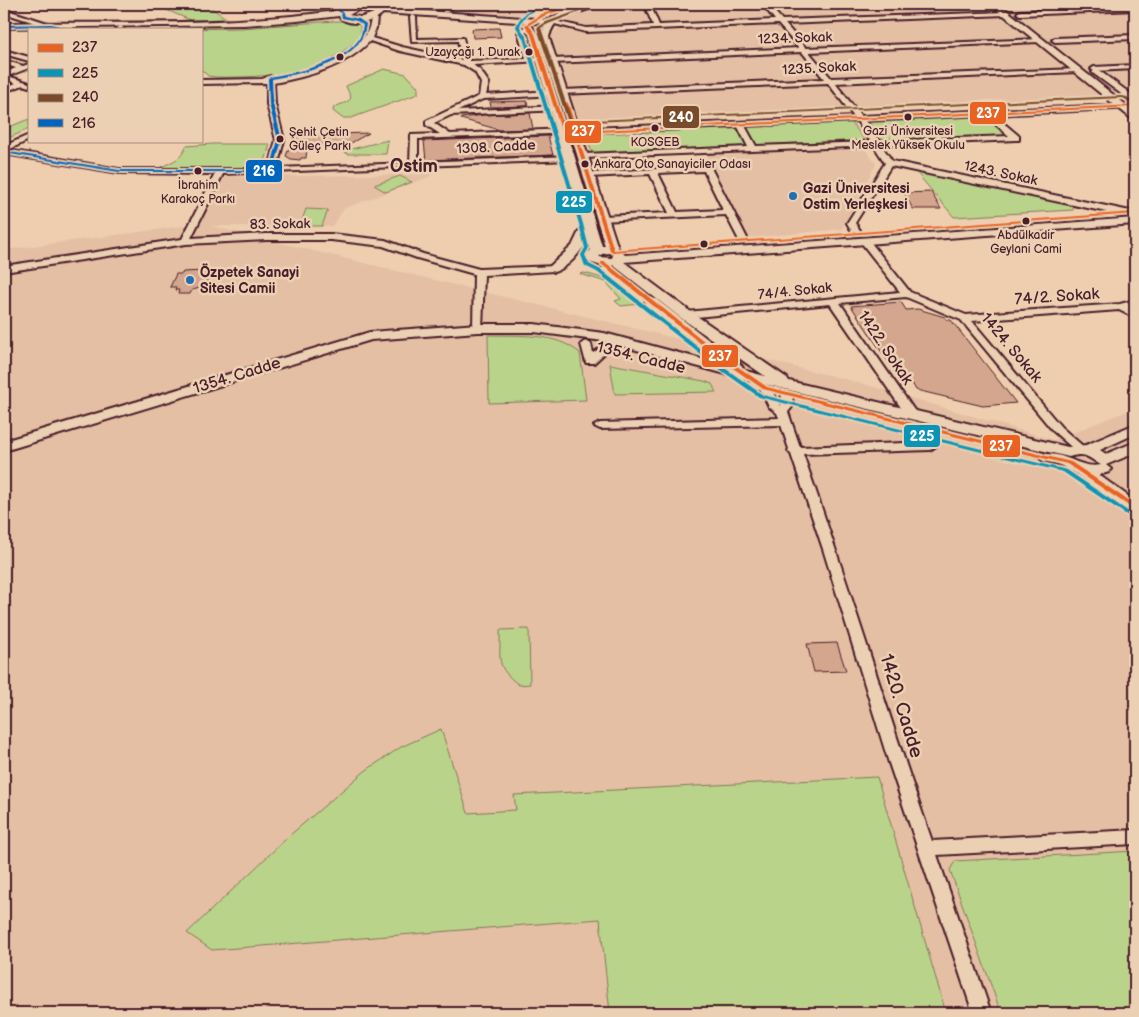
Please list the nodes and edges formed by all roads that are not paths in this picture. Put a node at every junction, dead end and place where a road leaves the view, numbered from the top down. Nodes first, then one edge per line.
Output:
1 (454, 4) edge
2 (593, 4) edge
3 (647, 4) edge
4 (765, 4) edge
5 (994, 4) edge
6 (1009, 4) edge
7 (571, 5) edge
8 (1135, 8) edge
9 (339, 9) edge
10 (444, 10) edge
11 (4, 11) edge
12 (375, 13) junction
13 (1005, 13) junction
14 (1020, 13) junction
15 (471, 16) junction
16 (396, 17) junction
17 (413, 17) junction
18 (358, 20) junction
19 (36, 21) junction
20 (781, 23) junction
21 (531, 24) junction
22 (548, 26) junction
23 (26, 27) edge
24 (51, 27) edge
25 (373, 27) junction
26 (4, 28) edge
27 (119, 28) edge
28 (657, 28) junction
29 (1135, 36) edge
30 (368, 39) junction
31 (1039, 40) junction
32 (1055, 40) junction
33 (400, 49) junction
34 (371, 50) dead end
35 (379, 50) dead end
36 (803, 50) junction
37 (4, 52) edge
38 (354, 52) junction
39 (1070, 52) dead end
40 (28, 59) edge
41 (530, 60) junction
42 (541, 60) junction
43 (552, 61) junction
44 (4, 62) edge
45 (466, 63) junction
46 (1090, 66) joint
47 (26, 67) edge
48 (1135, 67) edge
49 (1077, 70) junction
50 (202, 75) edge
51 (4, 76) edge
52 (271, 79) junction
53 (213, 80) junction
54 (828, 80) junction
55 (202, 81) edge
56 (202, 81) edge
57 (25, 84) edge
58 (4, 90) edge
59 (563, 92) junction
60 (551, 93) junction
61 (482, 97) junction
62 (1135, 101) edge
63 (1119, 103) junction
64 (556, 108) junction
65 (986, 112) junction
66 (449, 114) junction
67 (855, 116) junction
68 (1135, 116) edge
69 (740, 124) junction
70 (576, 129) junction
71 (563, 130) junction
72 (28, 132) edge
73 (448, 136) junction
74 (28, 138) edge
75 (4, 144) edge
76 (878, 145) junction
77 (753, 148) junction
78 (4, 151) edge
79 (584, 156) junction
80 (570, 158) junction
81 (889, 164) junction
82 (414, 165) junction
83 (272, 171) junction
84 (654, 171) junction
85 (220, 172) junction
86 (589, 175) junction
87 (729, 212) junction
88 (674, 215) junction
89 (1133, 216) edge
90 (602, 219) junction
91 (589, 222) junction
92 (861, 237) junction
93 (186, 241) junction
94 (744, 242) junction
95 (607, 256) junction
96 (554, 268) junction
97 (4, 269) edge
98 (480, 272) junction
99 (907, 294) junction
100 (833, 301) junction
101 (1135, 302) edge
102 (1121, 308) junction
103 (686, 315) junction
104 (1135, 315) edge
105 (966, 318) junction
106 (478, 328) junction
107 (534, 328) joint
108 (607, 344) junction
109 (710, 348) junction
110 (694, 361) junction
111 (748, 376) junction
112 (765, 388) junction
113 (785, 388) junction
114 (910, 413) junction
115 (783, 416) junction
116 (600, 426) dead end
117 (1135, 428) edge
118 (4, 446) edge
119 (930, 446) dead end
120 (1135, 447) edge
121 (794, 451) junction
122 (1076, 456) junction
123 (1103, 465) junction
124 (1134, 507) edge
125 (1135, 837) edge
126 (926, 848) junction
127 (982, 1013) edge

1 - 10 street
2 - 22 main road
3 - 28 street
4 - 20 street
5 - 13 main road
6 - 14 main road
7 - 15 main road
7 - 21 main road
8 - 14 street
9 - 12 main road
9 - 18 main road
9 - 24 main road
9 - 27 main road
10 - 12 main road
10 - 15 main road
11 - 19 street
12 - 16 main road
12 - 18 main road
12 - 25 street
13 - 20 street
13 - 31 main road
14 - 32 main road
15 - 21 main road
16 - 17 main road
16 - 25 main road
17 - 21 main road
17 - 45 street
18 - 52 street
19 - 23 street
19 - 24 street
20 - 28 street
20 - 36 street
21 - 22 main road
21 - 41 street
21 - 42 main road
22 - 28 street
22 - 43 main road
23 - 24 main road
23 - 26 main road
25 - 30 street
29 - 32 street
30 - 33 street
30 - 38 street
31 - 36 street, 1234. Sokak
31 - 49 main road
32 - 39 main road
33 - 35 street
33 - 45 street
34 - 38 street
36 - 43 street, 1234. Sokak
36 - 54 street
37 - 40 street
38 - 52 street
41 - 42 street
41 - 45 street
42 - 60 main road
43 - 59 main road
44 - 47 street
45 - 61 street
46 - 48 street
46 - 62 main road
47 - 51 street
49 - 54 street, 1235. Sokak
49 - 63 main road
50 - 53 street
51 - 57 street
52 - 53 street
52 - 55 street
52 - 83 street
53 - 56 street
54 - 59 street, 1235. Sokak
54 - 67 street
57 - 58 street
59 - 70 main road
60 - 61 street
60 - 64 main road
61 - 66 street
62 - 63 street
63 - 65 street
63 - 67 street
63 - 68 main road
64 - 66 street
64 - 71 main road
65 - 67 street
65 - 76 street
66 - 73 street
67 - 69 street
67 - 70 street
67 - 76 street
69 - 70 street
69 - 77 street
70 - 71 street
70 - 79 main road
71 - 73 street
71 - 80 main road
72 - 75 street
73 - 82 street
74 - 78 street
76 - 77 street
76 - 81 street
77 - 79 street
78 - 85 street, 1308. Cadde
79 - 86 main road
80 - 82 street, 1308. Cadde
80 - 91 main road
81 - 89 street, 1243. Sokak
81 - 92 street
82 - 83 street, 1308. Cadde
83 - 85 street, 1308. Cadde
84 - 86 street
84 - 87 street
84 - 88 street
85 - 93 street
86 - 90 main road
87 - 88 street
87 - 94 street
88 - 90 street
89 - 92 main road
90 - 95 main road
91 - 95 main road
91 - 96 main road
92 - 94 main road
92 - 95 main road
92 - 99 street, 1424. Sokak
93 - 97 street, 83. Sokak
93 - 98 street, 83. Sokak
94 - 95 main road
95 - 96 main road
95 - 103 main road
95 - 109 main road
96 - 98 street, 83. Sokak
98 - 106 street
99 - 100 street, 74/4. Sokak
99 - 105 street, 1424. Sokak
100 - 103 street, 74/4. Sokak
100 - 114 street, 1422. Sokak
101 - 102 street
102 - 104 street
102 - 105 street, 74/2. Sokak
103 - 113 main road
105 - 122 street, 1424. Sokak
106 - 107 main road, 1354. Cadde
106 - 118 main road, 1354. Cadde
107 - 108 main road, 1354. Cadde
108 - 110 main road, 1354. Cadde
108 - 112 main road, 1354. Cadde
109 - 110 main road
109 - 111 main road
110 - 111 main road, 1354. Cadde
111 - 112 main road
111 - 113 main road, 1354. Cadde
112 - 113 main road, 1354. Cadde
112 - 115 street, 1420. Cadde
113 - 114 main road, 1354. Cadde
113 - 115 street
113 - 122 main road, 1354. Cadde
114 - 122 main road, 1354. Cadde
115 - 116 street
115 - 121 street, 1420. Cadde
117 - 122 main road
119 - 121 street
120 - 123 main road, 1354. Cadde
121 - 126 street, 1420. Cadde
122 - 123 main road, 1354. Cadde
122 - 124 main road
123 - 124 main road
125 - 126 street
126 - 127 street, 1420. Cadde

